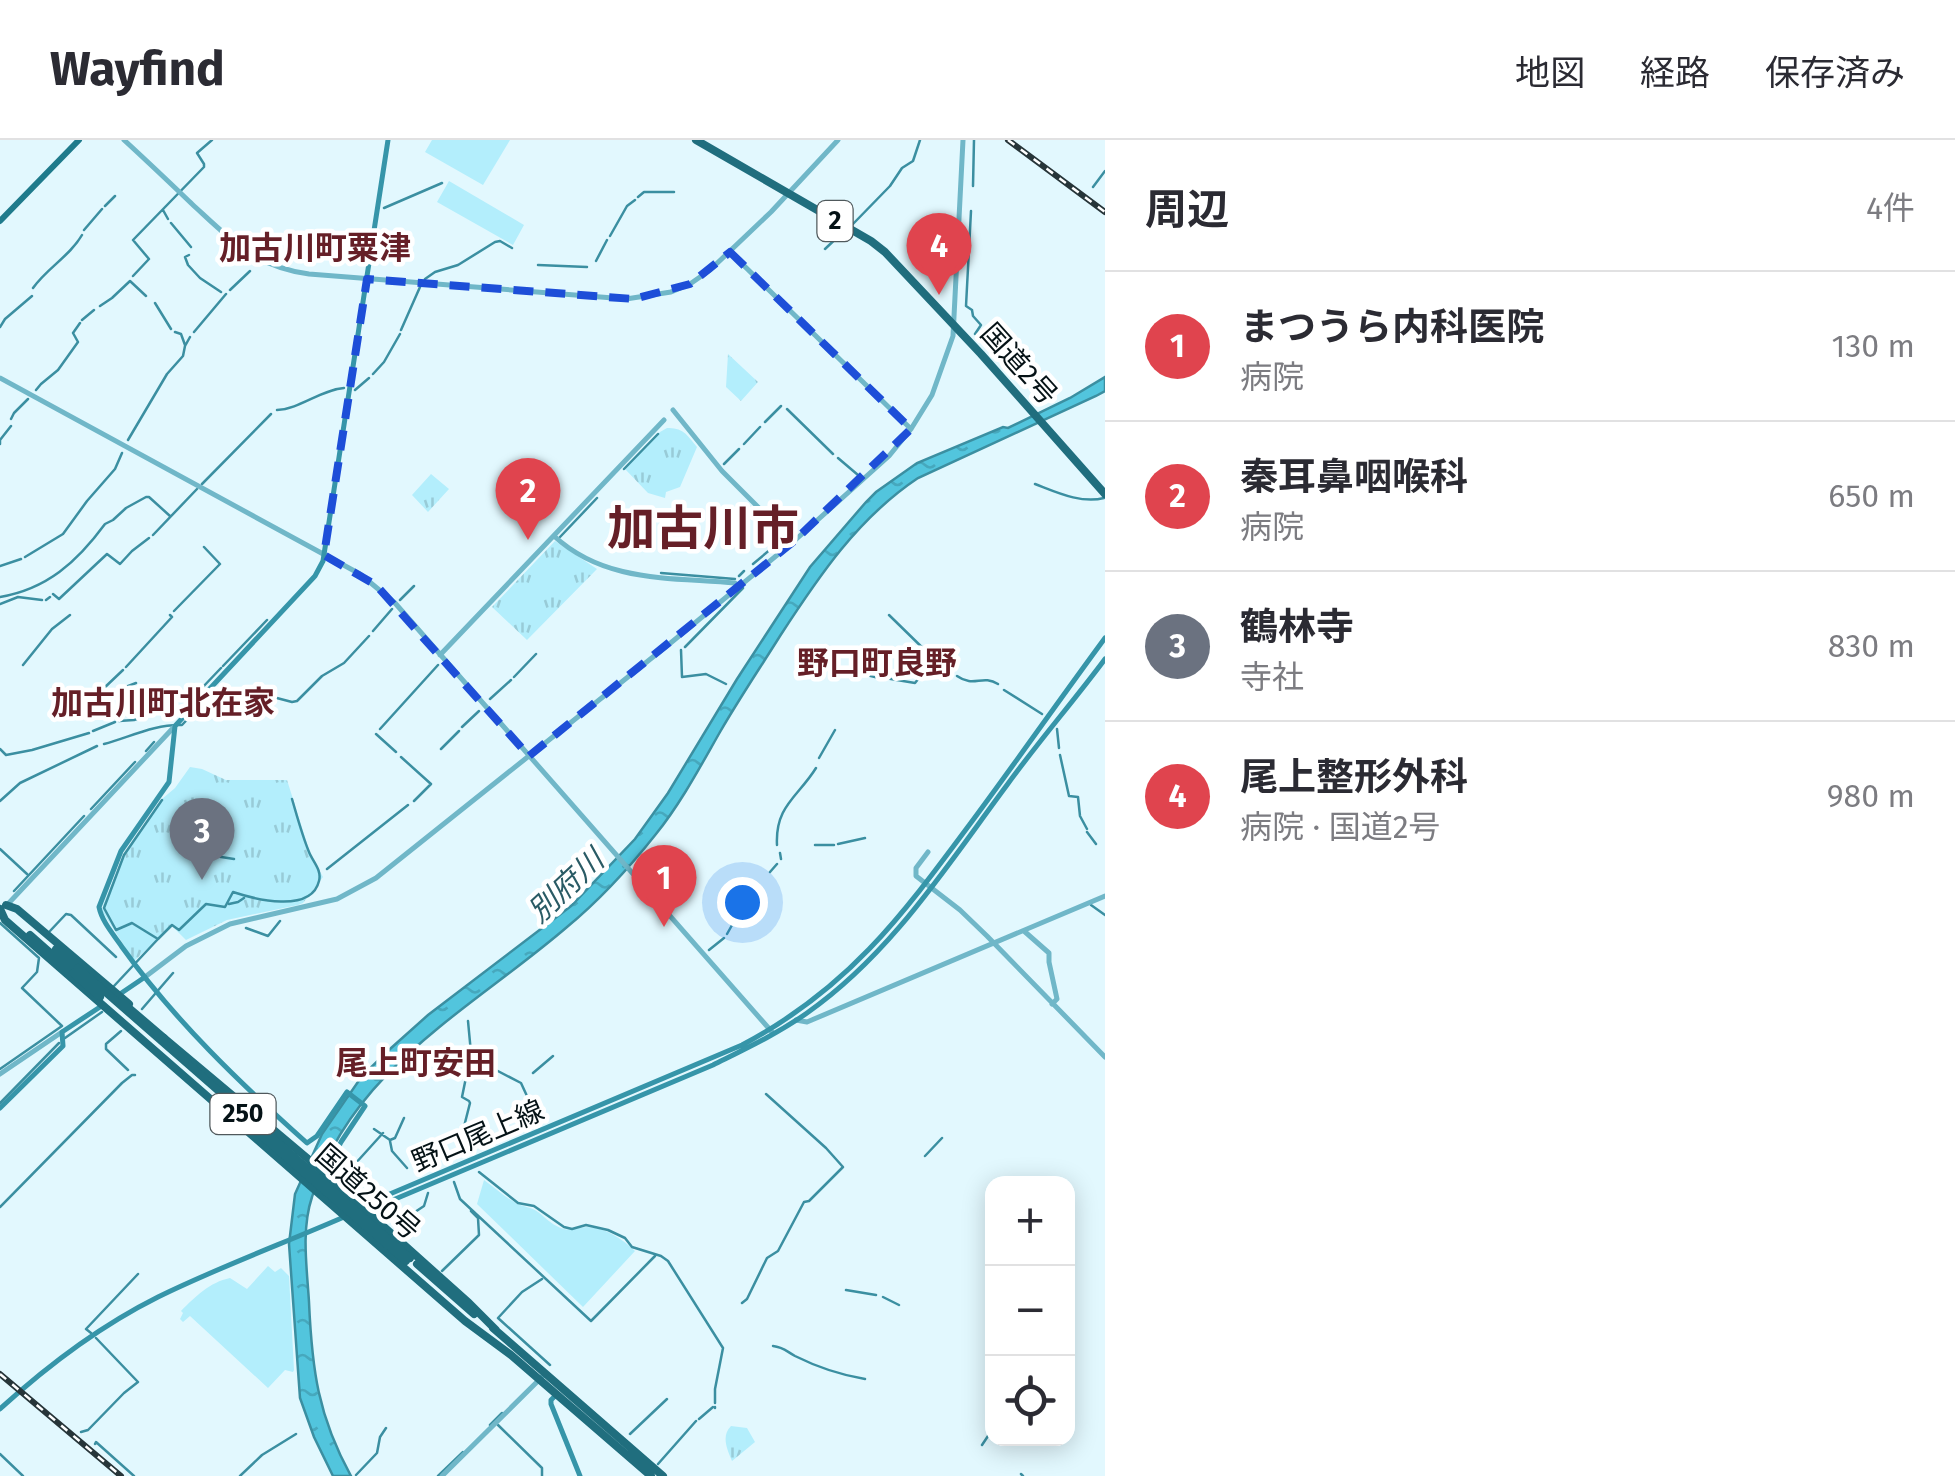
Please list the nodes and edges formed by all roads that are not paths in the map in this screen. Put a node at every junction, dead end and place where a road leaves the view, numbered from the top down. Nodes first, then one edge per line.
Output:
1 (79, 140) edge
2 (124, 140) edge
3 (388, 140) edge
4 (696, 140) edge
5 (838, 140) edge
6 (963, 140) edge
7 (788, 194) junction
8 (0, 221) edge
9 (730, 252) junction
10 (367, 278) junction
11 (955, 326) junction
12 (0, 378) edge
13 (673, 410) dead end
14 (664, 420) dead end
15 (912, 429) junction
16 (1105, 494) edge
17 (553, 536) junction
18 (794, 542) junction
19 (324, 555) junction
20 (738, 587) junction
21 (1105, 638) edge
22 (440, 655) junction
23 (1105, 659) edge
24 (175, 726) junction
25 (529, 756) junction
26 (928, 852) dead end
27 (928, 886) junction
28 (1105, 896) edge
29 (2, 905) edge
30 (1024, 930) junction
31 (995, 943) junction
32 (76, 971) junction
33 (87, 977) junction
34 (145, 977) junction
35 (118, 995) junction
36 (1052, 1004) junction
37 (102, 1006) junction
38 (796, 1020) junction
39 (62, 1032) junction
40 (771, 1032) junction
41 (1105, 1057) edge
42 (0, 1074) edge
43 (0, 1108) edge
44 (253, 1112) junction
45 (367, 1208) junction
46 (344, 1217) junction
47 (408, 1260) junction
48 (496, 1330) junction
49 (512, 1355) junction
50 (543, 1376) junction
51 (557, 1394) junction
52 (0, 1410) edge
53 (442, 1476) edge
54 (580, 1476) edge
55 (651, 1476) edge
56 (663, 1476) edge

1 - 8 main road
2 - 10 street
3 - 10 main road
4 - 7 highway, 国道2号 / 2
5 - 7 street
6 - 11 street
7 - 9 street
7 - 11 highway, 国道2号 / 2
9 - 10 street
9 - 15 street
10 - 19 main road
11 - 15 street
11 - 16 highway, 国道2号 / 2
12 - 19 street
13 - 18 street
14 - 17 street
15 - 18 street
17 - 20 street
17 - 22 street
18 - 20 street
19 - 22 street
19 - 24 main road
20 - 25 street
21 - 27 main road, 野口尾上線
22 - 25 street
23 - 27 main road, 野口尾上線
24 - 29 street
24 - 34 main road
25 - 34 street
25 - 40 street
26 - 27 street
27 - 31 street
27 - 38 main road, 野口尾上線
27 - 40 main road, 野口尾上線
28 - 30 street
29 - 32 highway, 国道250号 / 250
29 - 35 highway, 250
29 - 37 highway, 250
30 - 31 street
30 - 36 street
31 - 36 street
31 - 38 street
32 - 33 highway, 国道250号 / 250, bridge
32 - 47 highway, 国道250号 / 250, bridge
33 - 44 highway, 250, bridge
33 - 47 highway, 国道250号 / 250, bridge
34 - 35 main road
34 - 45 main road
35 - 37 main road
35 - 44 highway, 250
36 - 41 street
37 - 39 main road
37 - 46 highway, 250
38 - 40 main road, 野口尾上線
39 - 42 street
39 - 43 main road
40 - 45 main road, 野口尾上線
44 - 45 highway, 250, bridge
45 - 46 main road, 野口尾上線
45 - 48 highway, 250
46 - 49 highway, 250
46 - 52 main road
47 - 48 highway, 国道250号 / 250
47 - 49 highway, 国道250号 / 250
48 - 50 highway, 国道250号 / 250
49 - 50 highway, 国道250号 / 250
50 - 51 highway, 国道250号 / 250
50 - 53 street
50 - 56 highway, 国道250号 / 250
51 - 54 main road
51 - 55 highway, 国道250号 / 250

